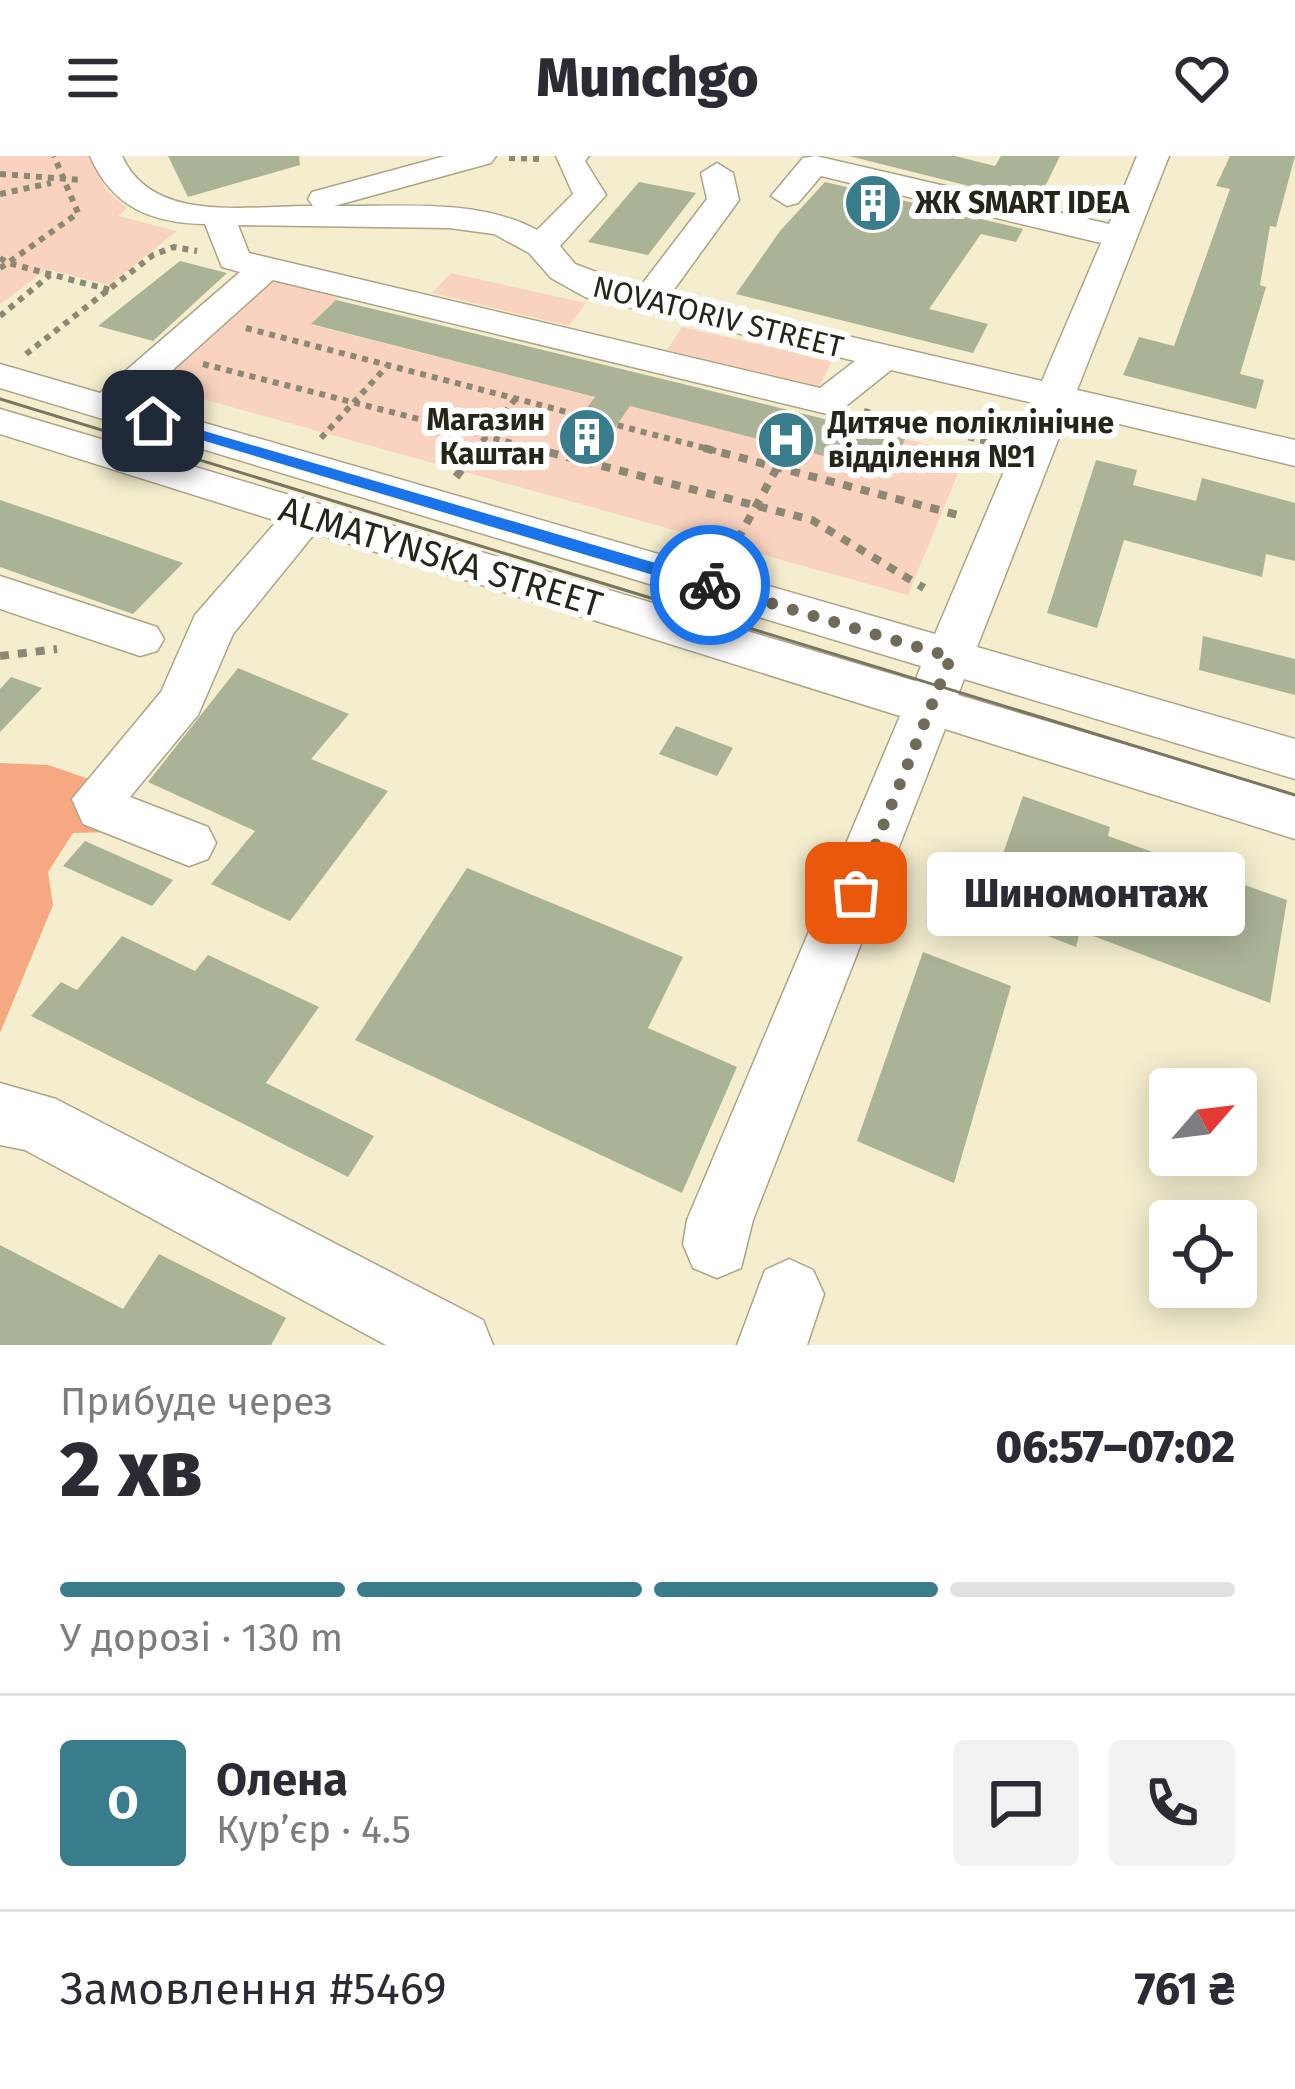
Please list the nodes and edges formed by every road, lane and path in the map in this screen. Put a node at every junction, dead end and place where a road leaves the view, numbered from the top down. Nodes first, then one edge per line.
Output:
1 (54, 156) edge
2 (1154, 156) edge
3 (479, 157) edge
4 (571, 158) edge
5 (111, 168) edge
6 (717, 173) dead end
7 (0, 174) edge
8 (64, 180) junction
9 (0, 194) edge
10 (787, 196) dead end
11 (218, 215) junction
12 (262, 215) junction
13 (1120, 237) junction
14 (541, 246) junction
15 (0, 258) edge
16 (8, 263) junction
17 (250, 264) junction
18 (0, 268) edge
19 (51, 274) junction
20 (112, 290) junction
21 (646, 301) junction
22 (0, 316) edge
23 (209, 318) junction
24 (167, 356) junction
25 (882, 358) junction
26 (389, 364) junction
27 (13, 365) edge
28 (516, 398) junction
29 (1052, 400) junction
30 (355, 401) junction
31 (827, 402) junction
32 (108, 407) junction
33 (0, 421) edge
34 (487, 436) junction
35 (321, 439) dead end
36 (991, 442) dead end
37 (790, 447) dead end
38 (1295, 453) edge
39 (778, 467) junction
40 (455, 477) dead end
41 (757, 506) junction
42 (958, 514) dead end
43 (304, 516) junction
44 (729, 555) dead end
45 (924, 588) dead end
46 (0, 592) edge
47 (140, 639) dead end
48 (942, 680) junction
49 (1295, 759) edge
50 (1295, 817) edge
51 (189, 844) dead end
52 (0, 1114) edge
53 (717, 1244) dead end
54 (458, 1345) edge

1 - 8 path
2 - 13 street
3 - 4 path
3 - 12 street
4 - 14 street
5 - 8 path
5 - 11 street, NOVATORIV STREET
6 - 21 street
7 - 8 path
8 - 9 path
8 - 16 path
10 - 13 street
11 - 12 street, NOVATORIV STREET
11 - 17 street
12 - 14 street, NOVATORIV STREET
13 - 29 street
14 - 21 street, NOVATORIV STREET
15 - 16 path
16 - 18 path
16 - 19 path
17 - 20 path
17 - 23 street
17 - 31 street
19 - 20 path
19 - 22 path
20 - 27 path
21 - 25 street, NOVATORIV STREET
23 - 24 street
23 - 26 path
24 - 30 path
24 - 32 street
25 - 29 street, NOVATORIV STREET
25 - 31 street
26 - 28 path
26 - 30 path
27 - 32 street, ALMATYNSKA STREET
28 - 34 path
28 - 39 path
29 - 38 street, NOVATORIV STREET
29 - 48 street
30 - 34 path
30 - 35 path
31 - 36 path
32 - 48 street, ALMATYNSKA STREET
33 - 43 street, ALMATYNSKA STREET
34 - 40 path
34 - 41 path
37 - 39 path
39 - 41 path
39 - 42 path
41 - 44 path
41 - 45 path
43 - 48 street, ALMATYNSKA STREET
43 - 51 street
46 - 47 street
48 - 49 street, ALMATYNSKA STREET
48 - 50 street, ALMATYNSKA STREET
48 - 53 street
52 - 54 street

